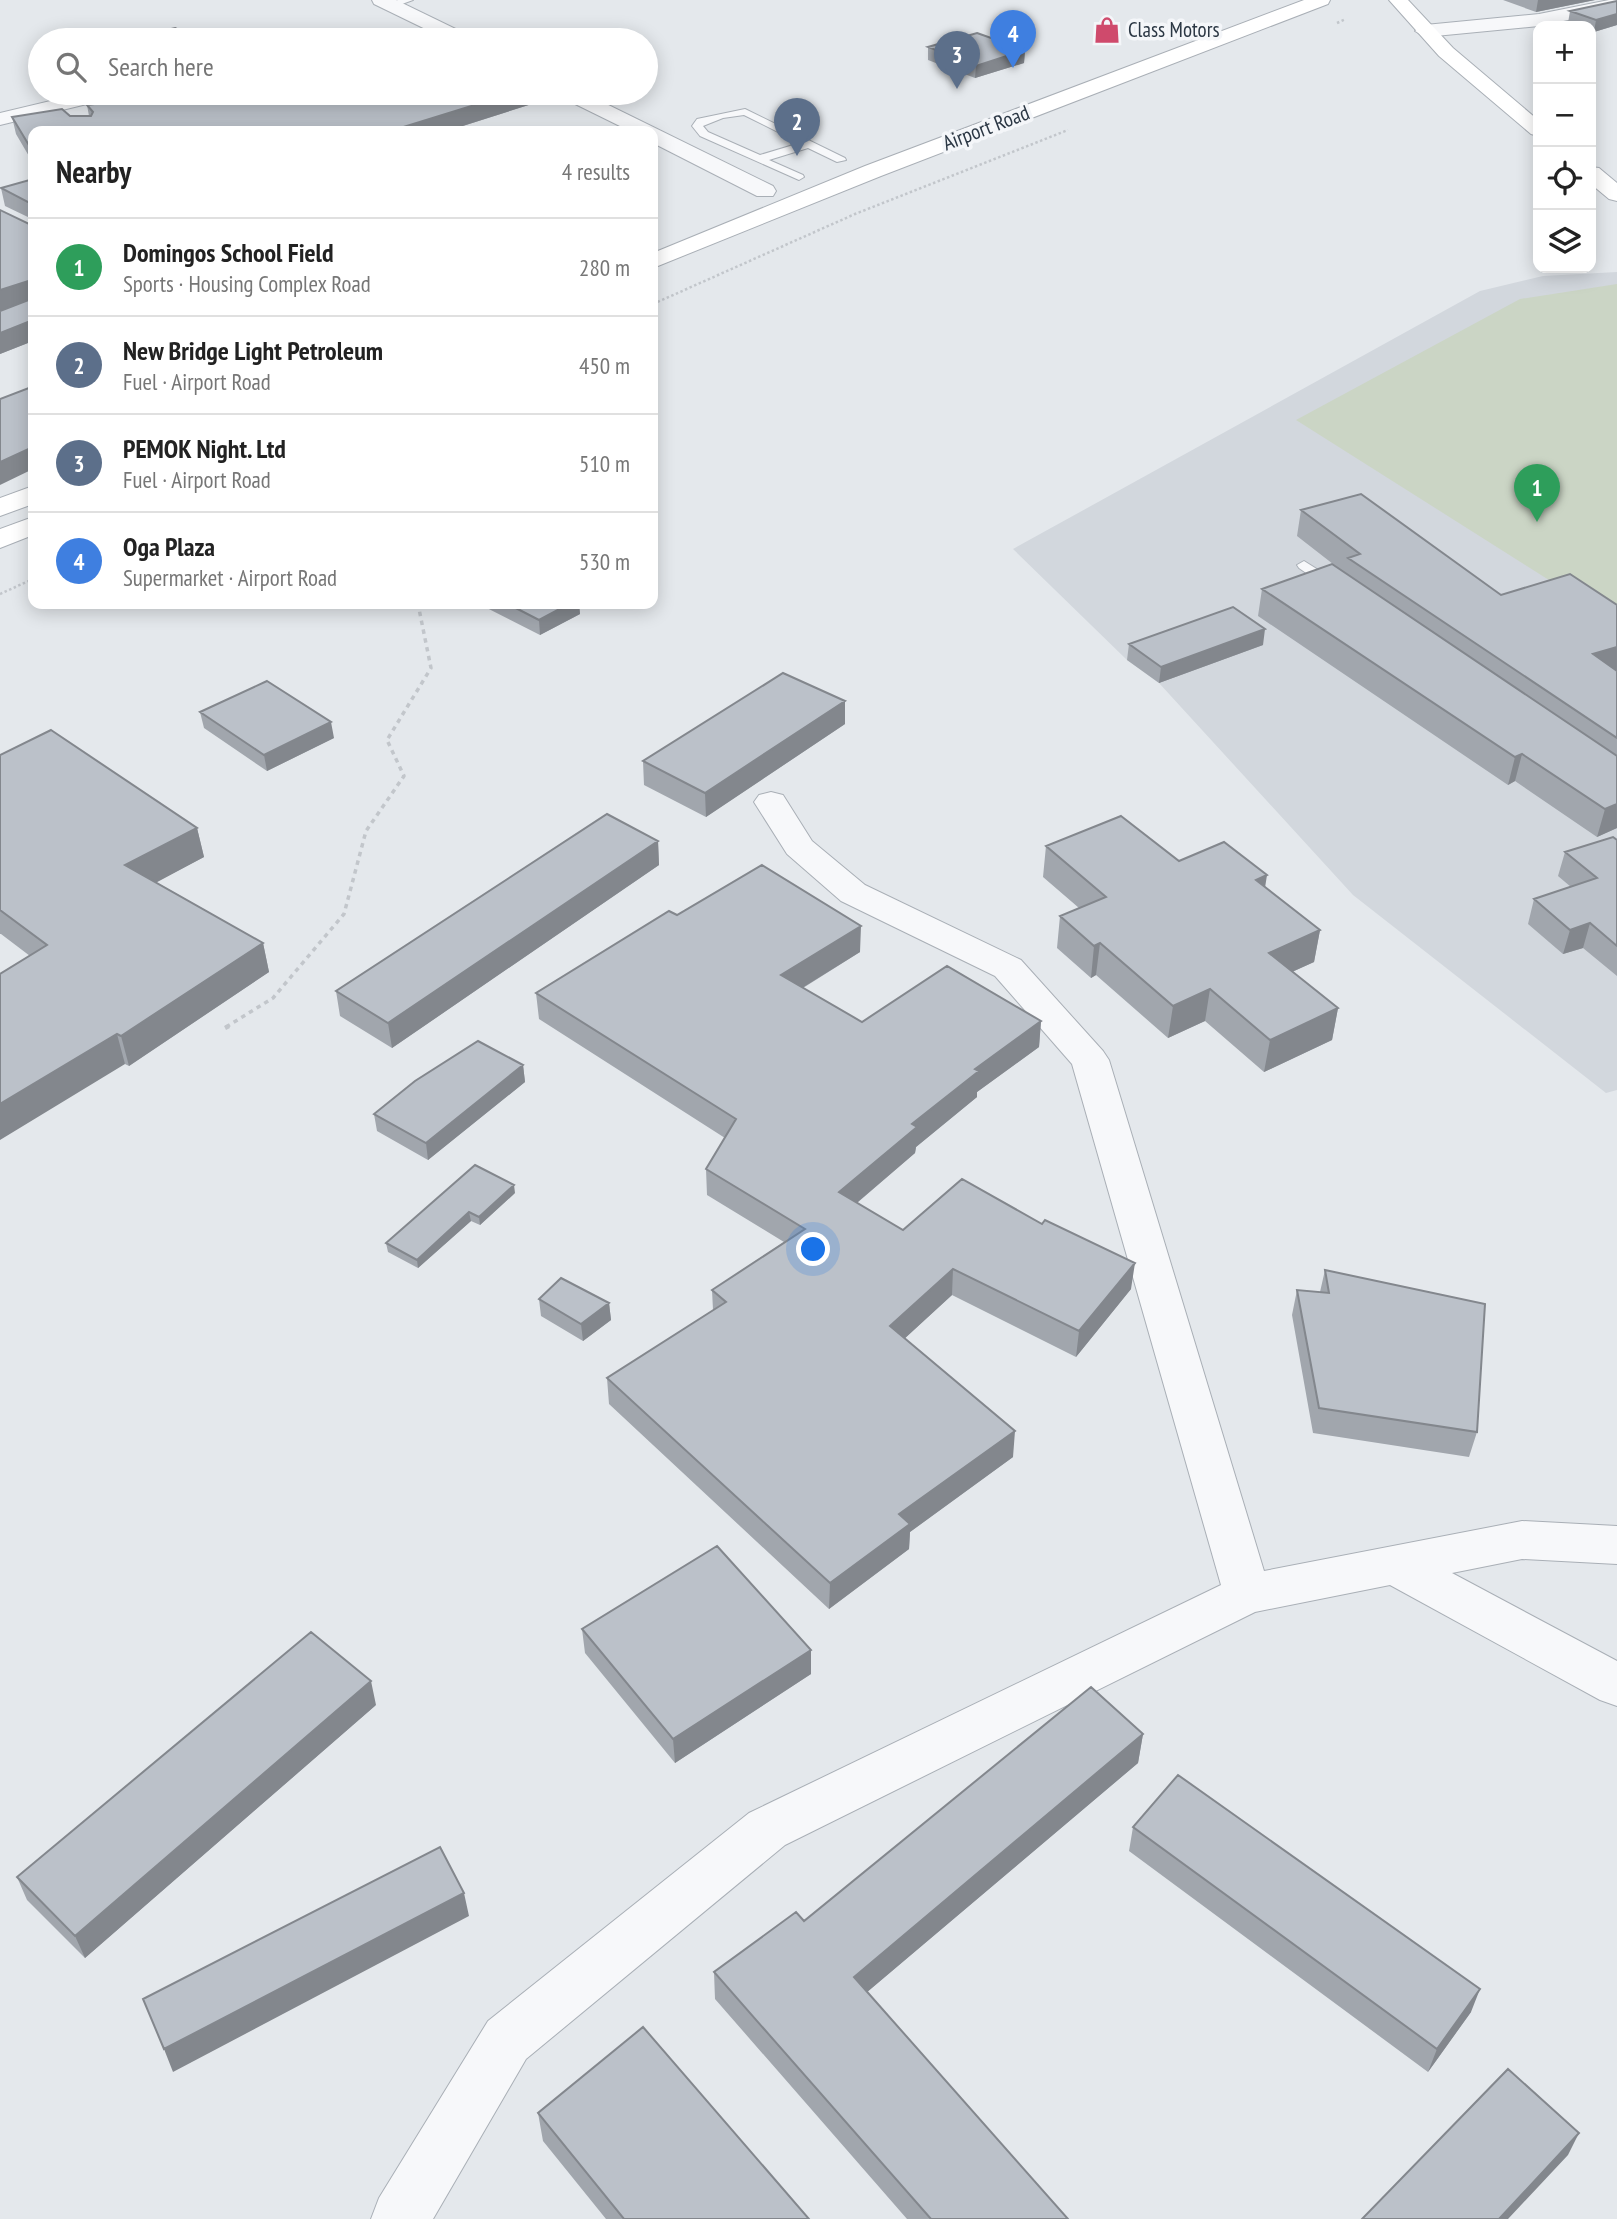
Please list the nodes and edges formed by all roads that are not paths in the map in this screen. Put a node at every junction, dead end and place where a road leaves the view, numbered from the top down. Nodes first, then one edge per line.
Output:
1 (1273, 0) edge
2 (1321, 0) edge
3 (1336, 0) edge
4 (1389, 1) edge
5 (393, 2) edge
6 (1617, 4) edge
7 (1297, 9) junction
8 (1418, 24) junction
9 (441, 28) edge
10 (60, 105) joint
11 (593, 105) edge
12 (979, 108) dead end
13 (0, 119) edge
14 (76, 122) edge
15 (636, 126) edge
16 (1533, 126) edge
17 (928, 127) dead end
18 (961, 137) junction
19 (658, 138) edge
20 (809, 144) junction
21 (866, 150) dead end
22 (760, 159) junction
23 (841, 160) junction
24 (799, 177) junction
25 (1596, 177) edge
26 (765, 191) junction
27 (1617, 194) edge
28 (740, 201) dead end
29 (658, 259) edge
30 (28, 496) edge
31 (0, 508) edge
32 (28, 527) edge
33 (0, 539) edge
34 (1304, 565) dead end
35 (1349, 596) edge
36 (771, 802) dead end
37 (1617, 1545) edge
38 (1395, 1565) junction
39 (1247, 1594) junction
40 (1617, 1685) edge
41 (400, 2219) edge

1 - 12 main road, Airport Road
2 - 7 main road, Airport Road
3 - 7 main road
4 - 8 main road
5 - 9 street
6 - 8 street
7 - 18 main road, Airport Road
8 - 16 main road
10 - 13 street
10 - 14 street
11 - 15 street
17 - 18 main road
18 - 29 main road, Airport Road
19 - 26 street
20 - 22 lane
20 - 22 lane
20 - 23 lane
21 - 23 main road
22 - 24 lane
23 - 24 main road
24 - 26 main road
25 - 27 main road
26 - 28 main road
30 - 31 main road
32 - 33 main road
34 - 35 lane
36 - 39 street
37 - 38 street
38 - 39 street
38 - 40 street
39 - 41 street

